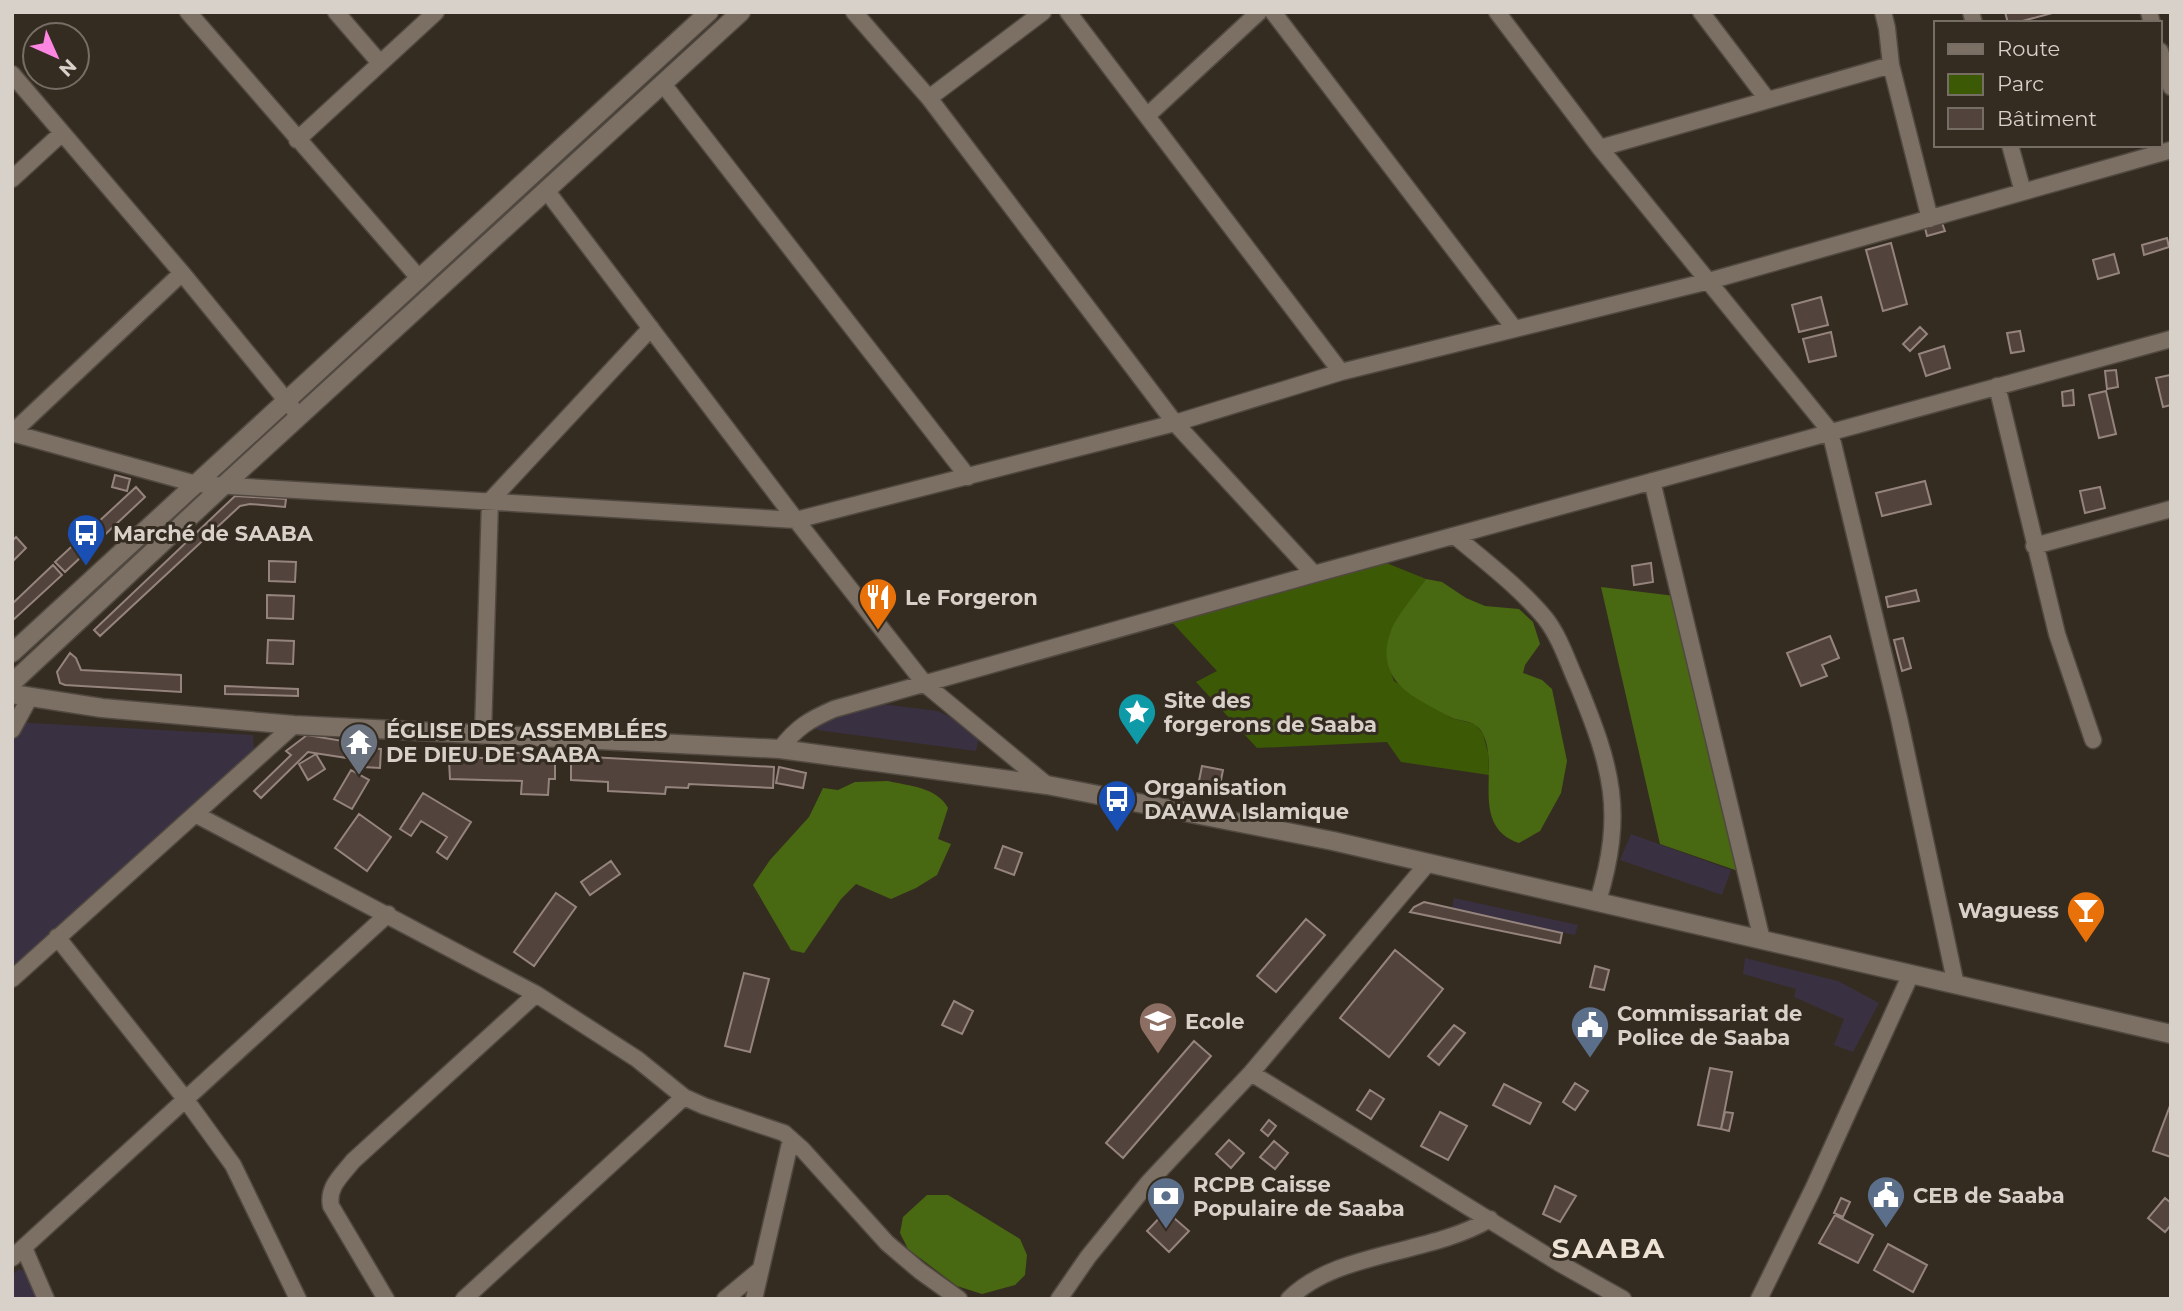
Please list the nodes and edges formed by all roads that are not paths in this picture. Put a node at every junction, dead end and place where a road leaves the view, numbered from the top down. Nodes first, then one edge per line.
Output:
1 (188, 12) edge
2 (336, 12) edge
3 (436, 12) edge
4 (709, 12) edge
5 (741, 12) edge
6 (854, 12) edge
7 (1043, 12) edge
8 (1068, 12) edge
9 (1259, 12) edge
10 (1273, 12) edge
11 (1497, 12) edge
12 (1701, 12) edge
13 (1883, 12) edge
14 (2162, 58) edge
15 (380, 64) junction
16 (1891, 65) junction
17 (12, 74) edge
18 (663, 84) junction
19 (2171, 87) edge
20 (929, 98) junction
21 (1767, 99) junction
22 (1148, 115) junction
23 (61, 134) junction
24 (297, 140) junction
25 (2011, 147) edge
26 (1600, 148) junction
27 (2171, 150) edge
28 (12, 179) edge
29 (546, 190) junction
30 (2023, 192) junction
31 (1930, 219) junction
32 (182, 273) junction
33 (419, 278) junction
34 (1709, 281) junction
35 (651, 328) junction
36 (1514, 328) junction
37 (2171, 339) edge
38 (1341, 372) junction
39 (1997, 386) junction
40 (286, 401) junction
41 (299, 416) junction
42 (1175, 423) junction
43 (1830, 431) junction
44 (968, 477) junction
45 (1652, 481) junction
46 (196, 484) junction
47 (222, 487) junction
48 (491, 501) junction
49 (2171, 509) edge
50 (796, 520) junction
51 (1455, 536) junction
52 (2035, 546) junction
53 (1314, 574) junction
54 (12, 653) edge
55 (12, 683) edge
56 (925, 684) junction
57 (21, 695) edge
58 (294, 725) junction
59 (12, 730) edge
60 (483, 734) junction
61 (2093, 740) dead end
62 (780, 748) junction
63 (1047, 785) junction
64 (195, 814) junction
65 (1428, 863) junction
66 (1598, 901) junction
67 (388, 914) junction
68 (57, 937) junction
69 (1762, 940) junction
70 (1911, 974) junction
71 (12, 979) edge
72 (1956, 985) junction
73 (536, 994) junction
74 (2171, 1034) edge
75 (1251, 1073) junction
76 (684, 1097) junction
77 (186, 1100) junction
78 (791, 1139) junction
79 (1490, 1219) junction
80 (18, 1253) edge
81 (761, 1269) junction
82 (46, 1299) edge
83 (298, 1299) edge
84 (386, 1299) edge
85 (464, 1299) edge
86 (725, 1299) edge
87 (754, 1299) edge
88 (959, 1299) edge
89 (1059, 1299) edge
90 (1289, 1299) edge
91 (1623, 1299) edge
92 (1759, 1299) edge

1 - 24 street
2 - 15 street
3 - 15 street
4 - 33 street
5 - 18 street
6 - 20 street
7 - 20 street
8 - 22 street
9 - 22 street
10 - 36 street
11 - 26 street
12 - 21 street
13 - 16 street
14 - 19 street
15 - 24 street
16 - 21 street
16 - 31 street
17 - 23 street
18 - 29 street
18 - 44 street
20 - 42 street
21 - 26 street
22 - 38 street
23 - 28 street
23 - 32 street
24 - 33 street
25 - 30 street
26 - 34 street
27 - 30 street
29 - 35 street
29 - 41 street
30 - 31 street
31 - 34 street
32 - 40 street
32 - 46 street
33 - 40 street
34 - 36 street
34 - 43 street
35 - 48 street
35 - 50 street
36 - 38 street
37 - 39 street
38 - 42 street
39 - 43 street
39 - 52 street
40 - 41 street
40 - 46 street
41 - 47 street
42 - 44 street
42 - 53 street
43 - 45 street
43 - 72 street
44 - 50 street
45 - 51 street
45 - 69 street
46 - 47 street
46 - 54 street
47 - 48 street
47 - 55 street
48 - 50 street
48 - 60 street
49 - 52 street
50 - 56 street
51 - 53 street
51 - 66 street
52 - 61 street
53 - 56 street
56 - 62 street
56 - 63 street
57 - 58 street
57 - 59 street
58 - 60 street
58 - 64 street
60 - 62 street
62 - 63 street
63 - 65 street
64 - 67 street
64 - 68 street
65 - 66 street
65 - 75 street
66 - 69 street
67 - 73 street
67 - 77 street
68 - 71 street
68 - 77 street
69 - 70 street
70 - 72 street
70 - 92 street
72 - 74 street
73 - 76 street
73 - 84 street
75 - 79 street
75 - 89 street
76 - 78 street
76 - 85 street
77 - 80 street
77 - 83 street
78 - 81 street
78 - 88 street
79 - 90 street
79 - 91 street
80 - 82 street
81 - 86 street
81 - 87 street

